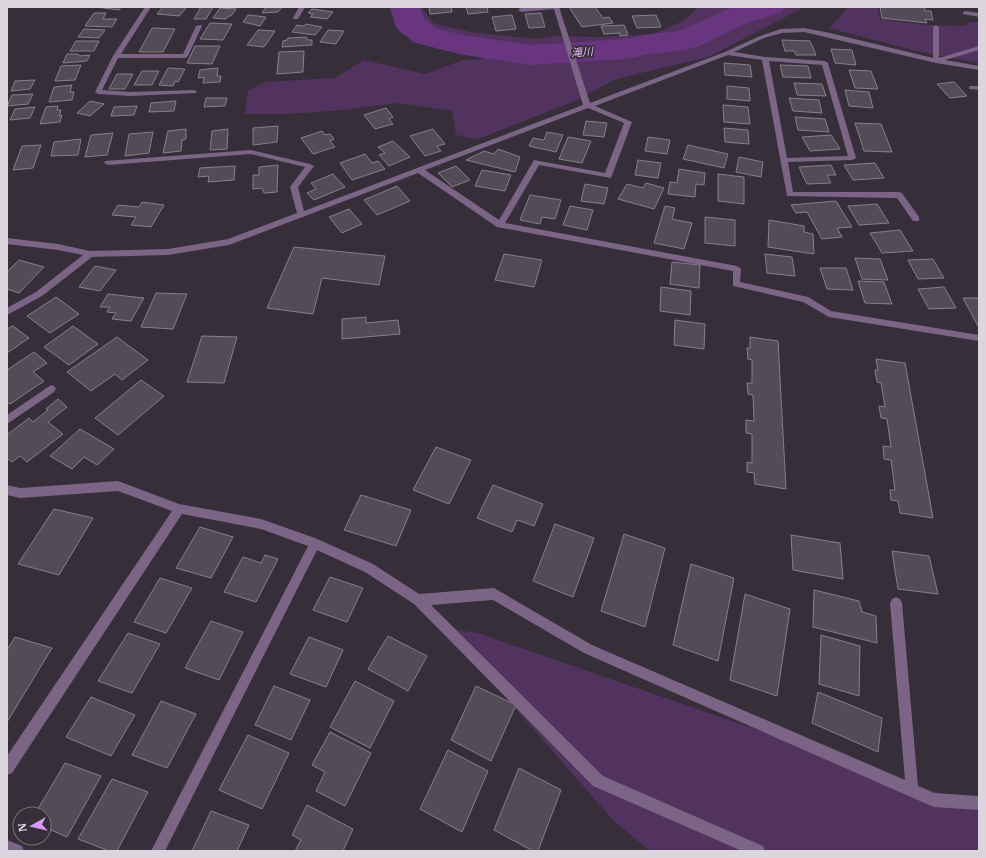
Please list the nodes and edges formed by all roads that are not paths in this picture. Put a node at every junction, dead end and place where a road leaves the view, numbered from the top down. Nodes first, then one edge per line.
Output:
1 (148, 7) edge
2 (302, 7) edge
3 (556, 7) edge
4 (521, 10) dead end
5 (965, 13) dead end
6 (979, 15) edge
7 (296, 18) dead end
8 (199, 26) dead end
9 (936, 27) dead end
10 (979, 48) edge
11 (727, 53) junction
12 (116, 56) junction
13 (765, 59) junction
14 (936, 61) junction
15 (979, 68) edge
16 (971, 88) dead end
17 (979, 88) edge
18 (194, 92) dead end
19 (587, 105) junction
20 (784, 160) junction
21 (108, 163) dead end
22 (419, 170) junction
23 (301, 214) junction
24 (916, 220) dead end
25 (500, 225) junction
26 (7, 241) edge
27 (90, 254) junction
28 (7, 312) edge
29 (979, 338) edge
30 (52, 389) dead end
31 (7, 420) edge
32 (7, 490) edge
33 (179, 509) junction
34 (315, 543) junction
35 (418, 600) junction
36 (896, 603) dead end
37 (7, 768) edge
38 (912, 790) junction
39 (979, 803) edge
40 (7, 847) edge
41 (17, 851) edge
42 (158, 851) edge
43 (758, 851) edge

1 - 12 street
2 - 7 street
3 - 4 street
3 - 19 street
5 - 6 street
8 - 12 street
9 - 14 street
10 - 14 street
11 - 13 street
11 - 14 street
11 - 19 street
12 - 18 street
13 - 20 street
13 - 20 street
14 - 15 street
16 - 17 street
19 - 22 street
19 - 25 street
20 - 24 street
21 - 23 street
22 - 23 street
22 - 25 street
23 - 27 street
25 - 29 street
26 - 27 street
27 - 28 street
30 - 31 street
32 - 33 street
33 - 34 street
33 - 37 street
34 - 35 street
34 - 42 street
35 - 38 street
35 - 43 street
36 - 38 street
38 - 39 street
40 - 41 street

